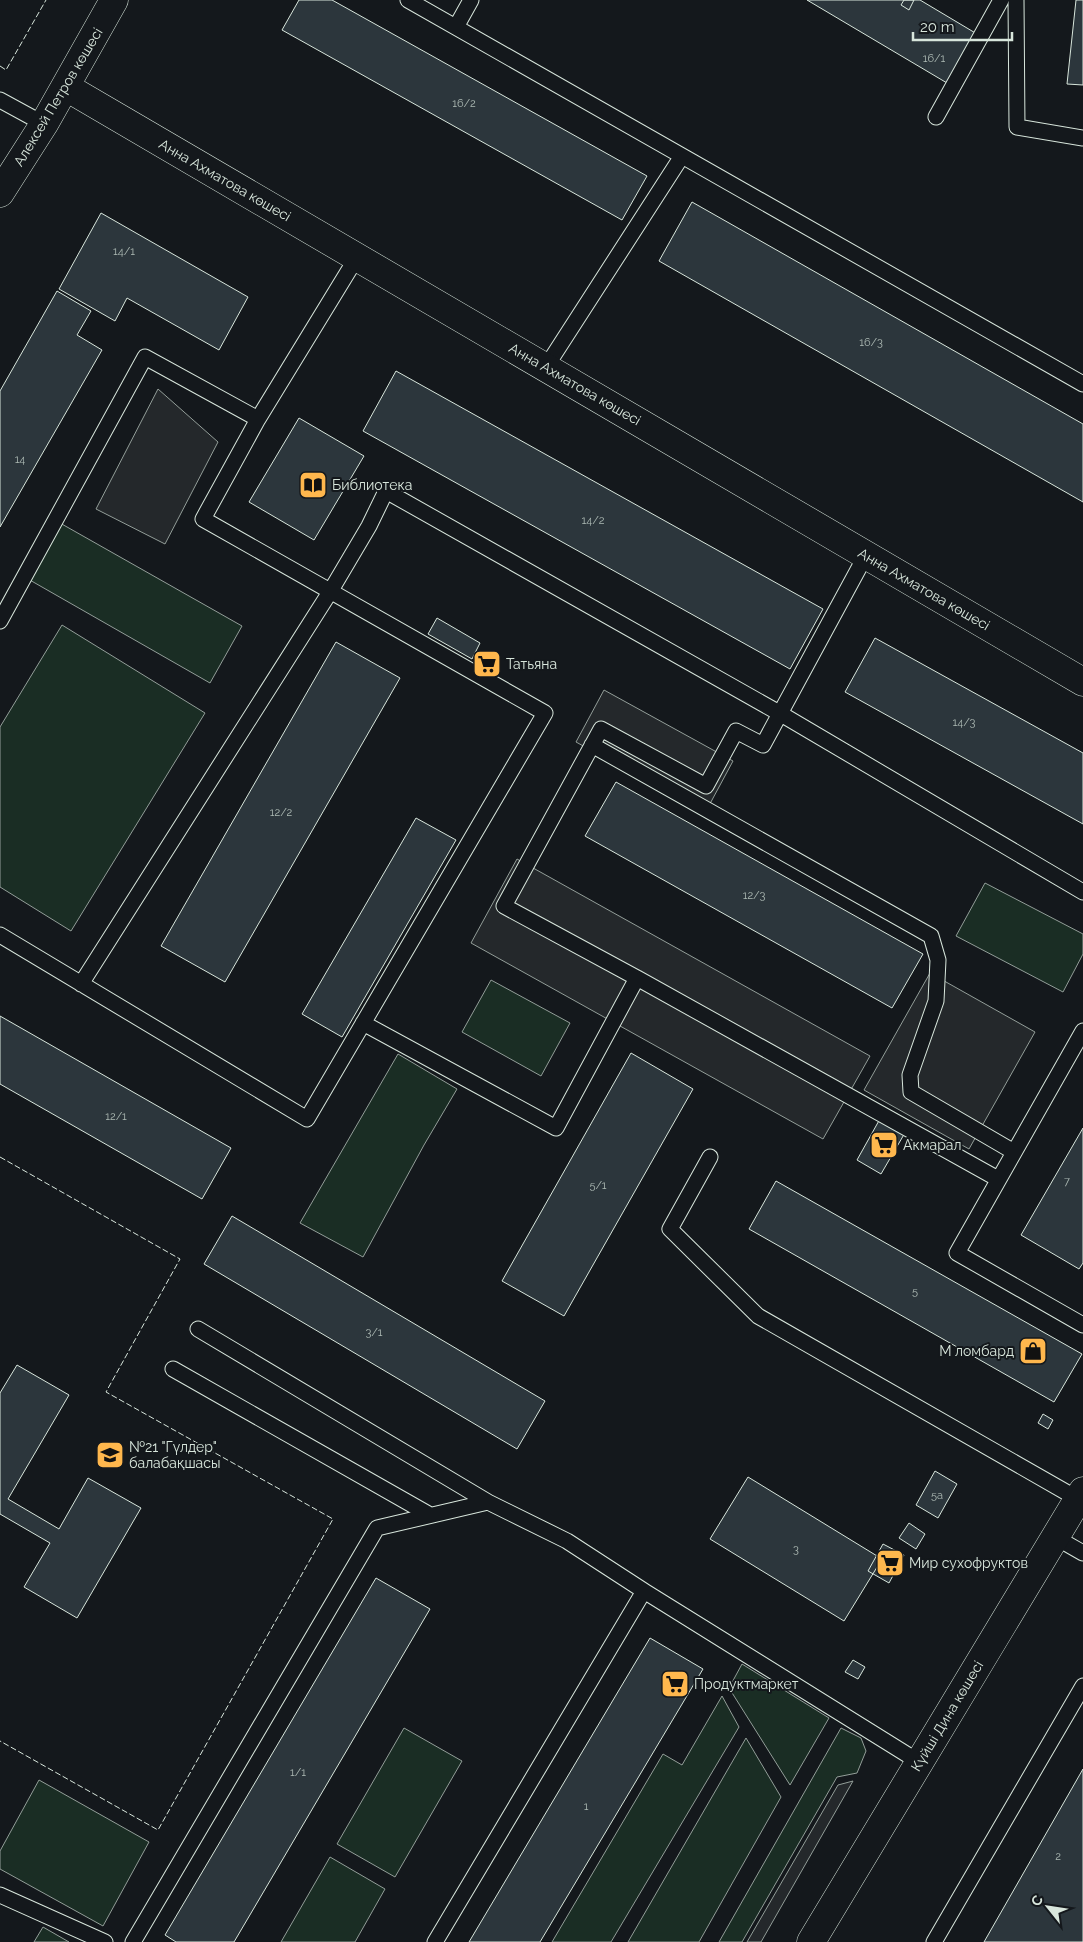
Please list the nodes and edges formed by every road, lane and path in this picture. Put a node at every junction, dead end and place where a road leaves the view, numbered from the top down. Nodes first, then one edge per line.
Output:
1 (114, 0) edge
2 (408, 0) edge
3 (471, 0) edge
4 (1001, 0) edge
5 (1016, 0) edge
6 (456, 27) junction
7 (66, 87) junction
8 (0, 100) edge
9 (936, 117) dead end
10 (44, 124) junction
11 (1083, 138) edge
12 (682, 156) junction
13 (0, 193) edge
14 (358, 257) junction
15 (546, 368) junction
16 (1083, 384) edge
17 (258, 419) junction
18 (866, 555) junction
19 (330, 592) junction
20 (0, 621) edge
21 (1083, 682) edge
22 (781, 714) junction
23 (592, 745) junction
24 (1083, 892) edge
25 (0, 935) edge
26 (636, 978) junction
27 (81, 984) junction
28 (363, 1023) junction
29 (1083, 1030) edge
30 (1014, 1152) junction
31 (710, 1157) dead end
32 (998, 1179) junction
33 (1083, 1325) edge
34 (198, 1329) dead end
35 (173, 1369) dead end
36 (1081, 1495) edge
37 (488, 1502) junction
38 (430, 1516) junction
39 (1055, 1538) junction
40 (1083, 1553) edge
41 (644, 1591) junction
42 (1083, 1686) edge
43 (919, 1762) junction
44 (0, 1895) edge
45 (105, 1942) edge
46 (133, 1942) edge
47 (435, 1942) edge
48 (811, 1942) edge
49 (934, 1942) edge

1 - 7 street, Алексей Петров көшесі
2 - 6 lane
3 - 6 lane
4 - 9 lane
5 - 11 lane
6 - 12 lane
7 - 10 street, Алексей Петров көшесі
7 - 14 street, Анна Ахматова көшесі
8 - 10 lane
10 - 13 street, Алексей Петров көшесі
12 - 15 lane
12 - 16 lane
14 - 15 street, Анна Ахматова көшесі
14 - 17 lane
15 - 18 street, Анна Ахматова көшесі
17 - 19 lane
17 - 20 lane
18 - 21 street, Анна Ахматова көшесі
18 - 22 lane
19 - 22 lane
19 - 27 lane
19 - 28 lane
22 - 23 lane
22 - 24 lane
23 - 26 lane
23 - 30 lane
25 - 27 lane
26 - 28 lane
26 - 32 lane
27 - 28 lane
29 - 30 lane
30 - 32 lane
31 - 36 lane
32 - 33 lane
34 - 37 lane
35 - 38 lane
36 - 39 street, Күйші Дина көшесі
37 - 38 lane
37 - 41 lane
38 - 46 lane
39 - 40 lane
39 - 43 street, Күйші Дина көшесі
41 - 43 lane
41 - 47 lane
42 - 49 lane
43 - 48 street, Күйші Дина көшесі
44 - 45 lane

